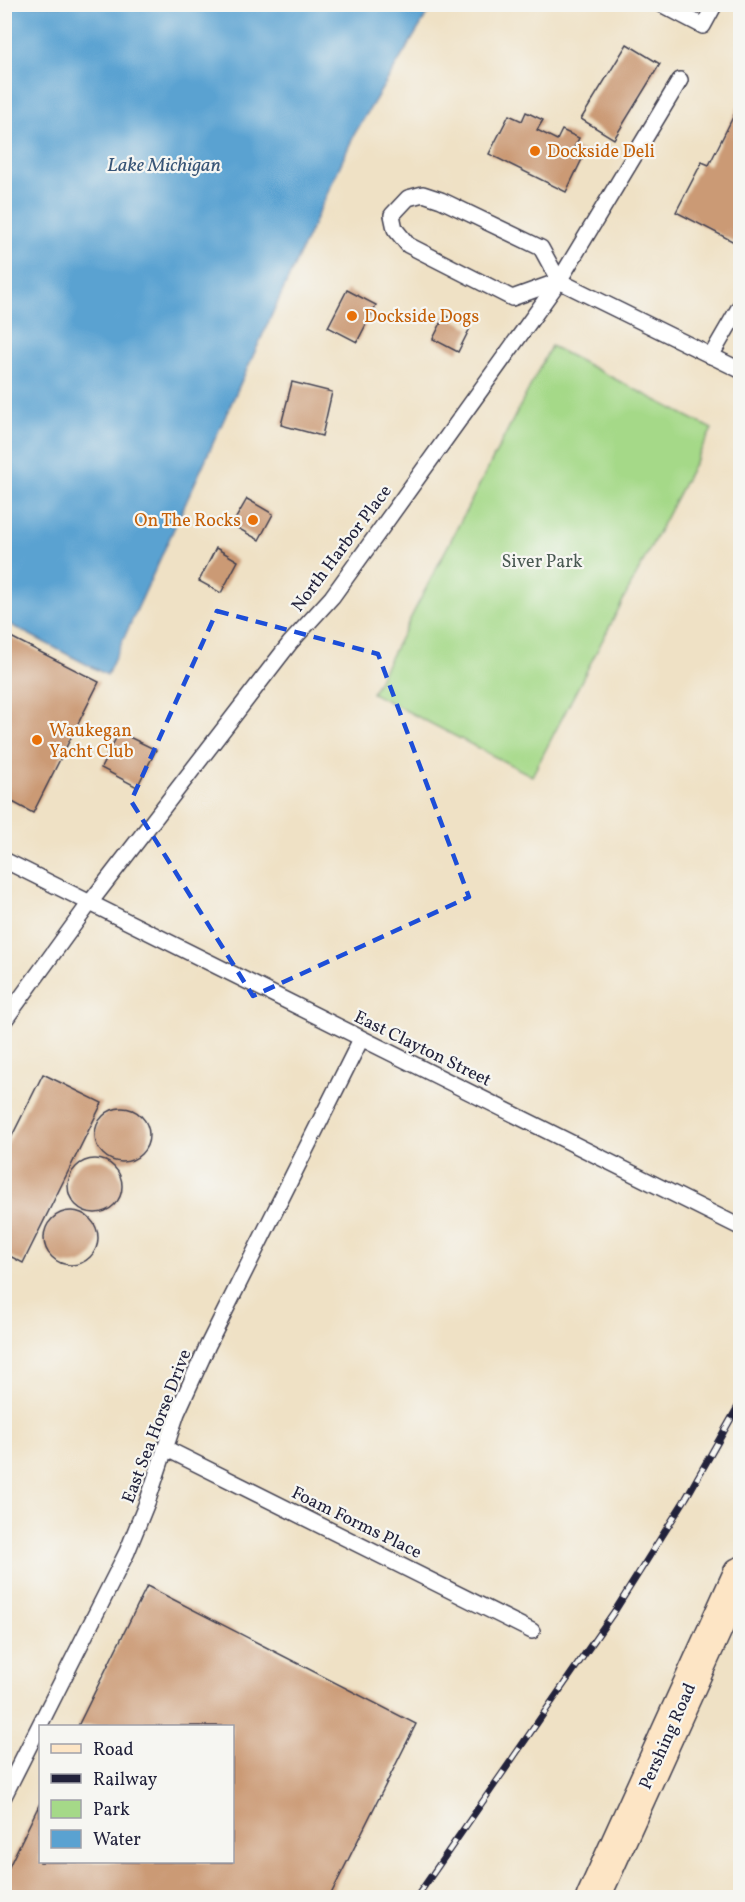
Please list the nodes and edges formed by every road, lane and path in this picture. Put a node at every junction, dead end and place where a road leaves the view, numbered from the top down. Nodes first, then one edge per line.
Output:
1 (661, 4) edge
2 (715, 4) edge
3 (680, 80) dead end
4 (559, 281) junction
5 (741, 306) edge
6 (711, 356) junction
7 (741, 370) edge
8 (4, 860) edge
9 (89, 904) junction
10 (4, 1021) edge
11 (361, 1039) junction
12 (741, 1227) edge
13 (165, 1448) junction
14 (741, 1574) edge
15 (532, 1631) dead end
16 (40, 1725) edge
17 (39, 1727) edge
18 (4, 1796) edge
19 (593, 1898) edge

1 - 2 lane
3 - 4 lane, North Harbor Place
4 - 4 lane
4 - 6 lane
4 - 9 lane, North Harbor Place
5 - 6 lane
6 - 7 lane
8 - 9 lane, East Clayton Street
9 - 10 lane, North Harbor Place
9 - 11 lane, East Clayton Street
11 - 12 lane, East Clayton Street
11 - 13 lane, East Sea Horse Drive
13 - 15 lane, Foam Forms Place
13 - 16 lane, East Sea Horse Drive
14 - 19 street, Pershing Road
17 - 18 lane, East Sea Horse Drive

